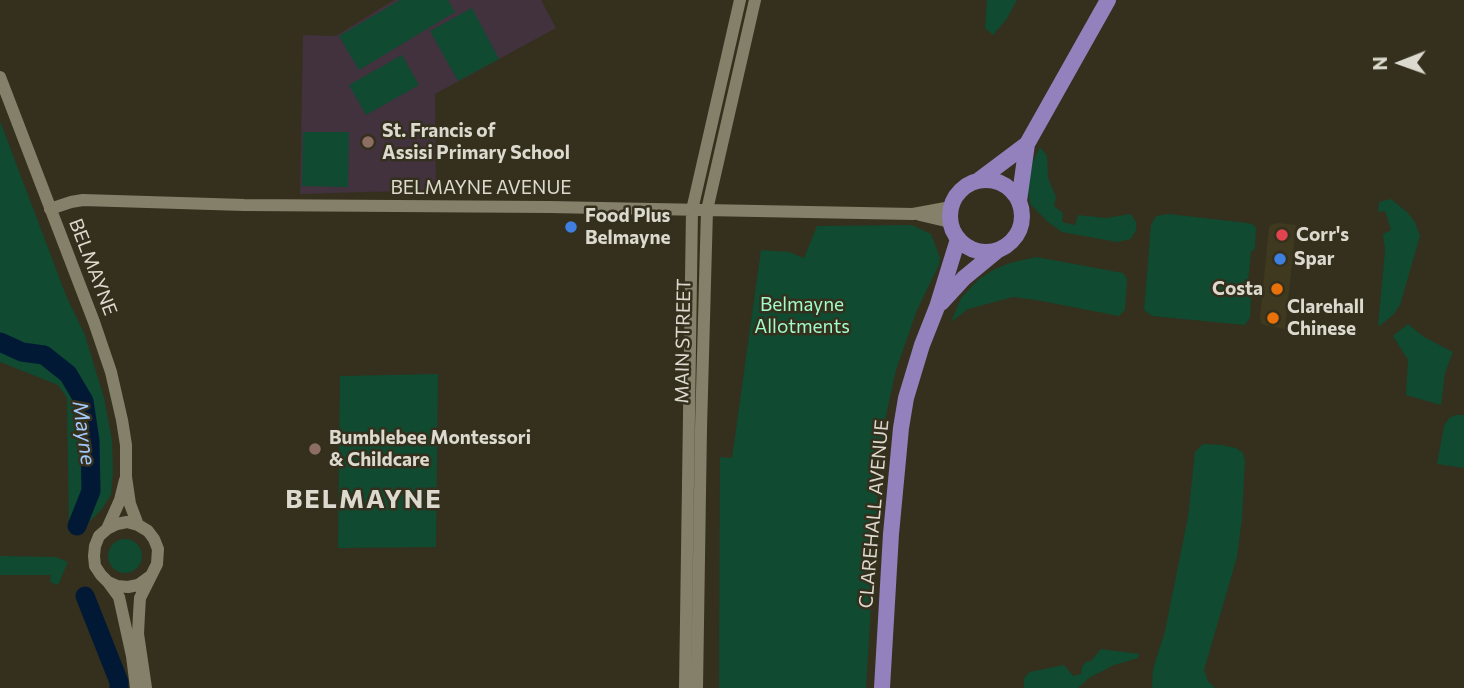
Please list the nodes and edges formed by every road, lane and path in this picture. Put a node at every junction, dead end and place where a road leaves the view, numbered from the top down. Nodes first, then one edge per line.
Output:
1 (740, 0) edge
2 (755, 0) edge
3 (1108, 0) edge
4 (0, 77) edge
5 (1027, 144) junction
6 (979, 180) junction
7 (1019, 201) junction
8 (50, 209) junction
9 (692, 210) junction
10 (707, 210) junction
11 (951, 215) junction
12 (958, 239) junction
13 (998, 250) junction
14 (937, 307) junction
15 (126, 477) junction
16 (138, 525) junction
17 (107, 529) junction
18 (153, 571) junction
19 (108, 582) junction
20 (136, 688) edge
21 (146, 688) edge
22 (685, 688) edge
23 (697, 688) edge
24 (882, 688) edge

1 - 9 street, MAIN STREET
2 - 10 street, MAIN STREET
3 - 5 main road
4 - 8 street, BELMAYNE
5 - 6 main road
5 - 7 main road
6 - 7 main road
6 - 11 main road
7 - 13 main road
8 - 9 street, BELMAYNE AVENUE
8 - 15 street, BELMAYNE
9 - 10 street, BELMAYNE AVENUE
9 - 22 street, MAIN STREET
10 - 11 street, BELMAYNE AVENUE
10 - 23 street, MAIN STREET
11 - 12 main road
12 - 13 main road
12 - 14 main road, CLAREHALL AVENUE
13 - 14 main road, CLAREHALL AVENUE
14 - 24 main road, CLAREHALL AVENUE
15 - 16 street, BELMAYNE
15 - 17 street, BELMAYNE
16 - 17 street
16 - 18 street, BELMAYNE
17 - 19 street, BELMAYNE
18 - 19 street
18 - 21 street, BELMAYNE
19 - 20 street, BELMAYNE

